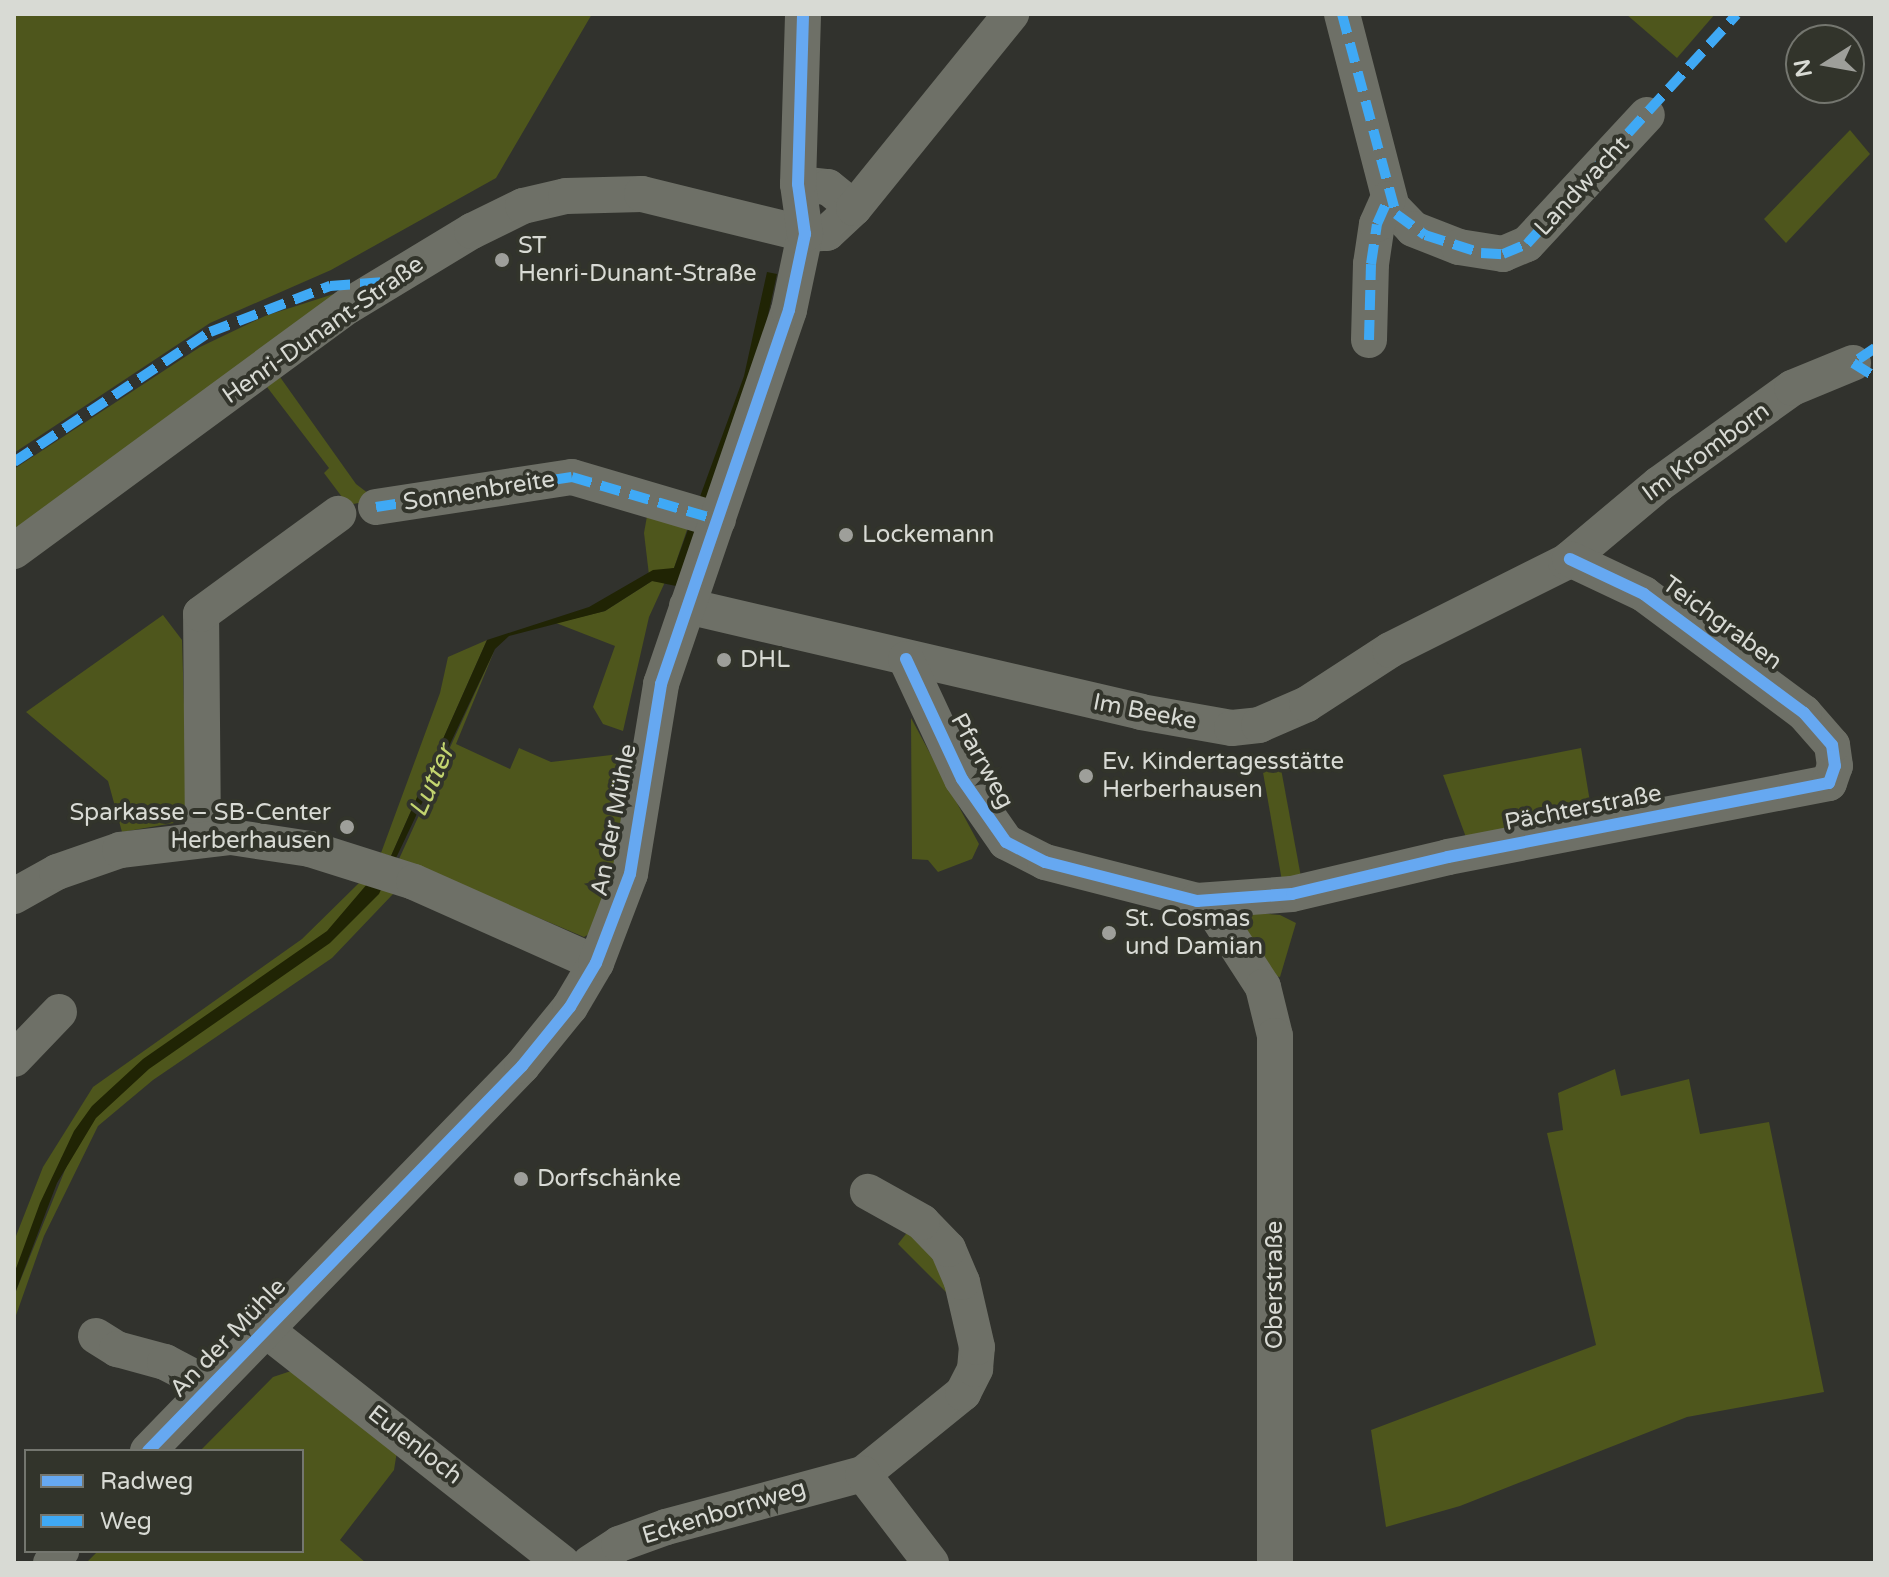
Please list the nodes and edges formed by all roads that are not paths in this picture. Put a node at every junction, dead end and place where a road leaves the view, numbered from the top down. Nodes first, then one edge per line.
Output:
1 (803, 14) edge
2 (1011, 14) edge
3 (1342, 14) edge
4 (1647, 115) dead end
5 (798, 184) junction
6 (1388, 199) junction
7 (854, 208) junction
8 (805, 234) junction
9 (1369, 340) dead end
10 (1853, 363) dead end
11 (376, 507) dead end
12 (338, 514) dead end
13 (706, 515) junction
14 (14, 551) edge
15 (1570, 559) junction
16 (687, 606) junction
17 (906, 659) junction
18 (1832, 745) joint
19 (203, 837) junction
20 (14, 896) edge
21 (1208, 902) junction
22 (596, 963) junction
23 (59, 1012) dead end
24 (14, 1059) edge
25 (868, 1192) dead end
26 (266, 1330) junction
27 (96, 1336) dead end
28 (211, 1386) junction
29 (150, 1449) edge
30 (863, 1474) junction
31 (562, 1563) edge
32 (590, 1563) edge
33 (931, 1563) edge
34 (1275, 1563) edge

1 - 5 street, An der Mühle
2 - 7 street
3 - 6 street, Landwacht
4 - 6 street, Landwacht
5 - 7 street
5 - 8 street, An der Mühle
6 - 9 street
7 - 8 street
8 - 13 street, An der Mühle
8 - 14 street, Henri-Dunant-Straße
10 - 15 street, Im Kromborn
11 - 13 street, Sonnenbreite
12 - 19 street
13 - 16 street, An der Mühle
15 - 17 street, Im Beeke
15 - 18 street, Teichgraben
16 - 17 street, Im Beeke
16 - 22 street, An der Mühle
17 - 21 street, Pfarrweg
18 - 21 street, Pächterstraße
19 - 20 street
19 - 22 street
21 - 34 street, Oberstraße
22 - 26 street, An der Mühle
23 - 24 street
25 - 30 street, Eckenbornweg
26 - 28 street, An der Mühle
26 - 31 street, Eulenloch
27 - 28 street, An der Mühle
28 - 29 street, An der Mühle
30 - 32 street, Eckenbornweg
30 - 33 street

